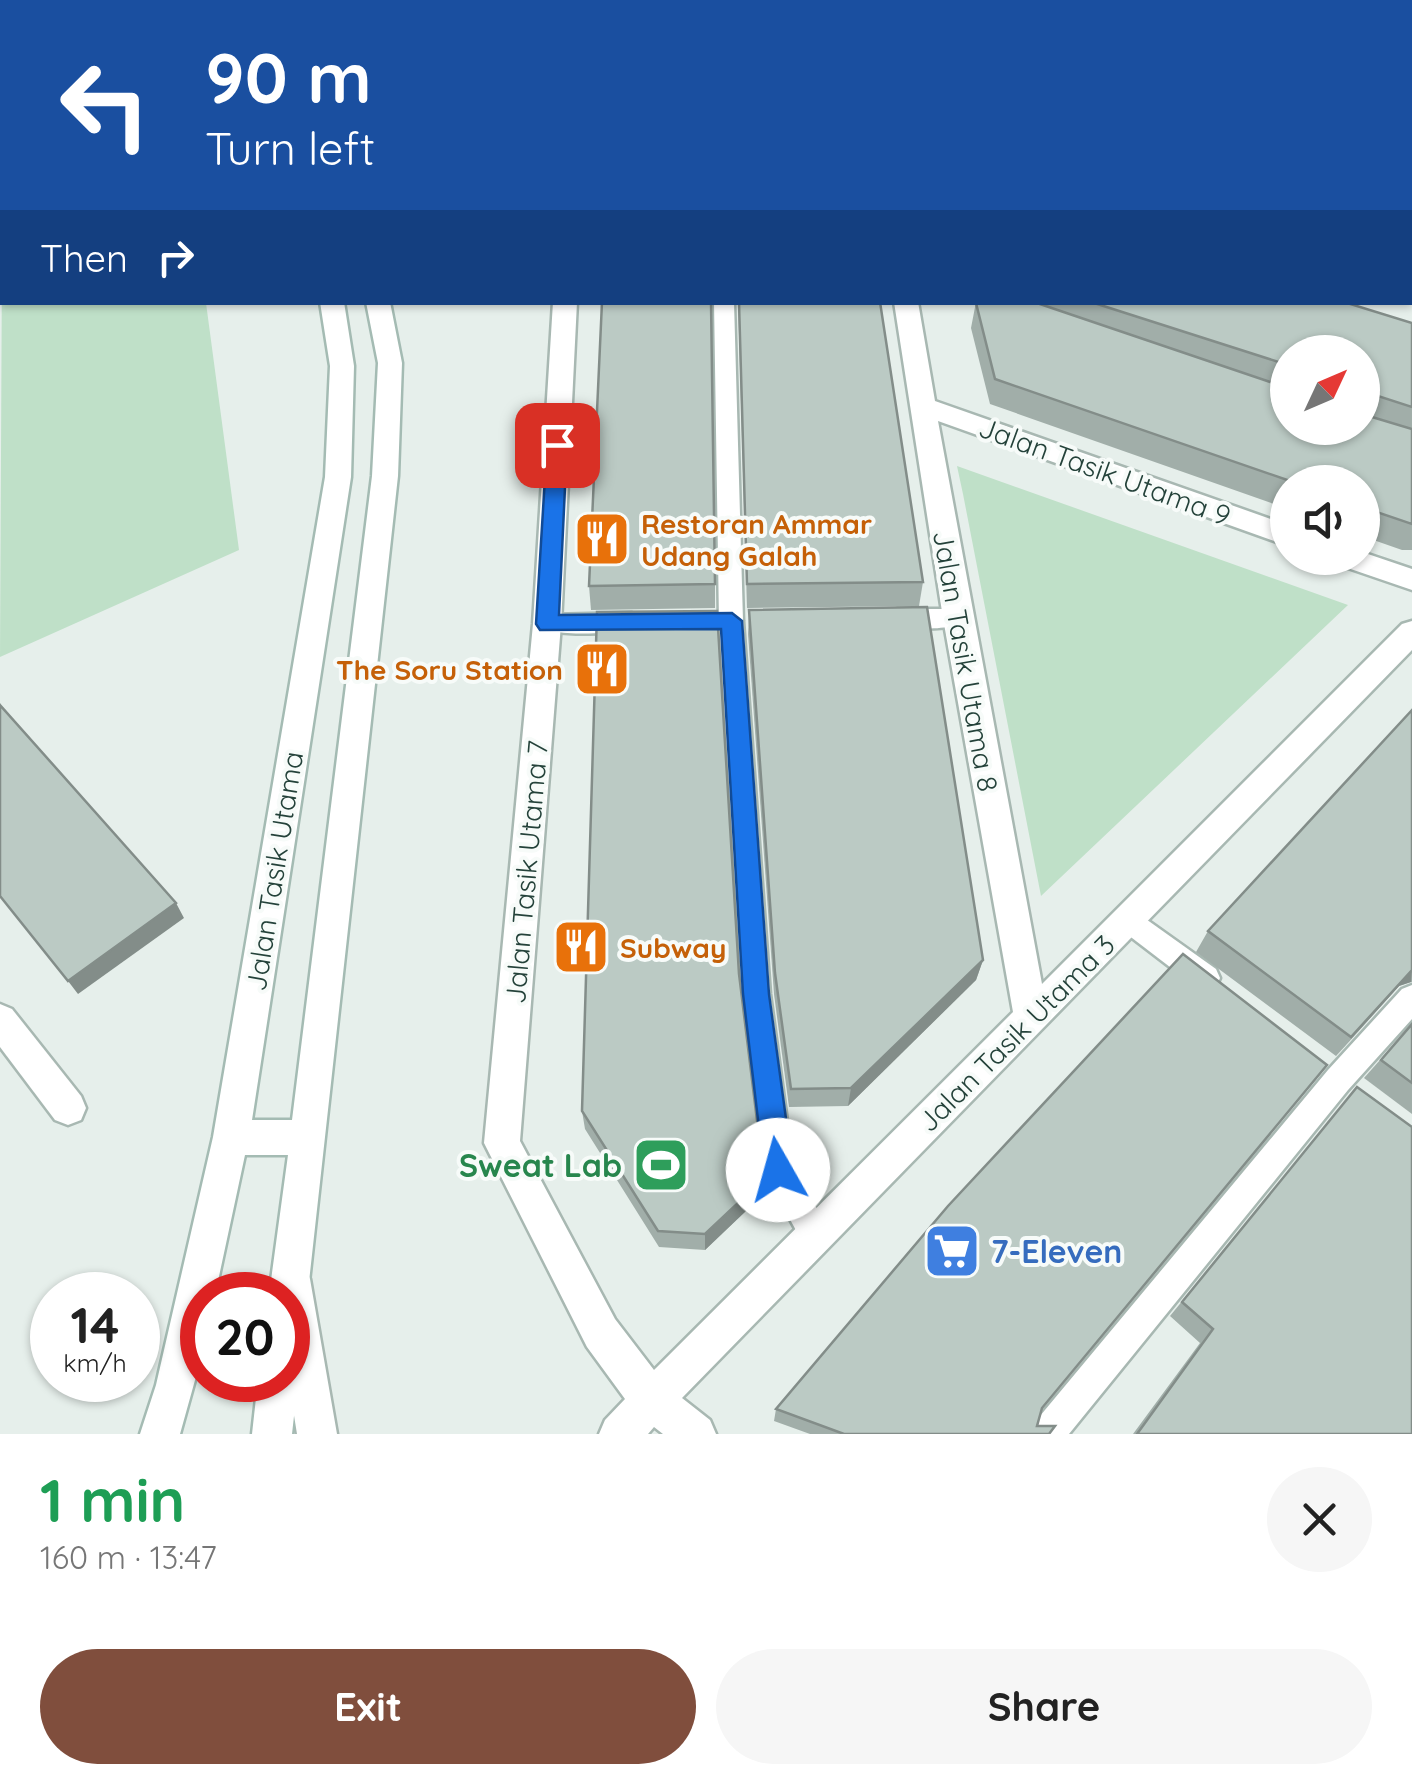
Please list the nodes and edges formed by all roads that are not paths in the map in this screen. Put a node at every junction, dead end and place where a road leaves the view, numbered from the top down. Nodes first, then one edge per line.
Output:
1 (332, 305) edge
2 (379, 305) edge
3 (566, 305) edge
4 (724, 305) edge
5 (906, 305) edge
6 (922, 406) junction
7 (1270, 530) edge
8 (1380, 569) edge
9 (1412, 580) edge
10 (957, 618) junction
11 (882, 619) edge
12 (658, 622) edge
13 (547, 624) junction
14 (1412, 632) edge
15 (1129, 918) junction
16 (1412, 998) edge
17 (1233, 999) edge
18 (1031, 1018) junction
19 (0, 1020) edge
20 (1308, 1057) edge
21 (1338, 1080) junction
22 (1368, 1103) edge
23 (68, 1108) dead end
24 (231, 1137) junction
25 (306, 1138) junction
26 (816, 1234) junction
27 (291, 1272) edge
28 (310, 1398) edge
29 (652, 1400) junction
30 (276, 1402) edge
31 (160, 1434) edge
32 (272, 1434) edge
33 (317, 1434) edge
34 (619, 1434) edge
35 (696, 1434) edge
36 (1046, 1434) edge

1 - 24 street, Jalan Tasik Utama
2 - 25 street
3 - 13 street, Jalan Tasik Utama 7
4 - 26 lane
5 - 6 street, Jalan Tasik Utama 8
6 - 7 street, Jalan Tasik Utama 9
6 - 10 street, Jalan Tasik Utama 8
8 - 9 street
10 - 11 lane
10 - 18 street, Jalan Tasik Utama 8
12 - 13 lane
13 - 29 street, Jalan Tasik Utama 7
14 - 15 street, Jalan Tasik Utama 3
15 - 17 lane
15 - 18 street, Jalan Tasik Utama 3
16 - 21 lane
18 - 26 street, Jalan Tasik Utama 3
19 - 23 street
20 - 21 lane
21 - 22 lane
21 - 36 lane
24 - 25 street
24 - 31 street, Jalan Tasik Utama
25 - 27 street
26 - 29 street, Jalan Tasik Utama 3
28 - 33 street
29 - 34 street, Jalan Tasik Utama 3
29 - 35 street, Jalan Tasik Utama 7
30 - 32 street

